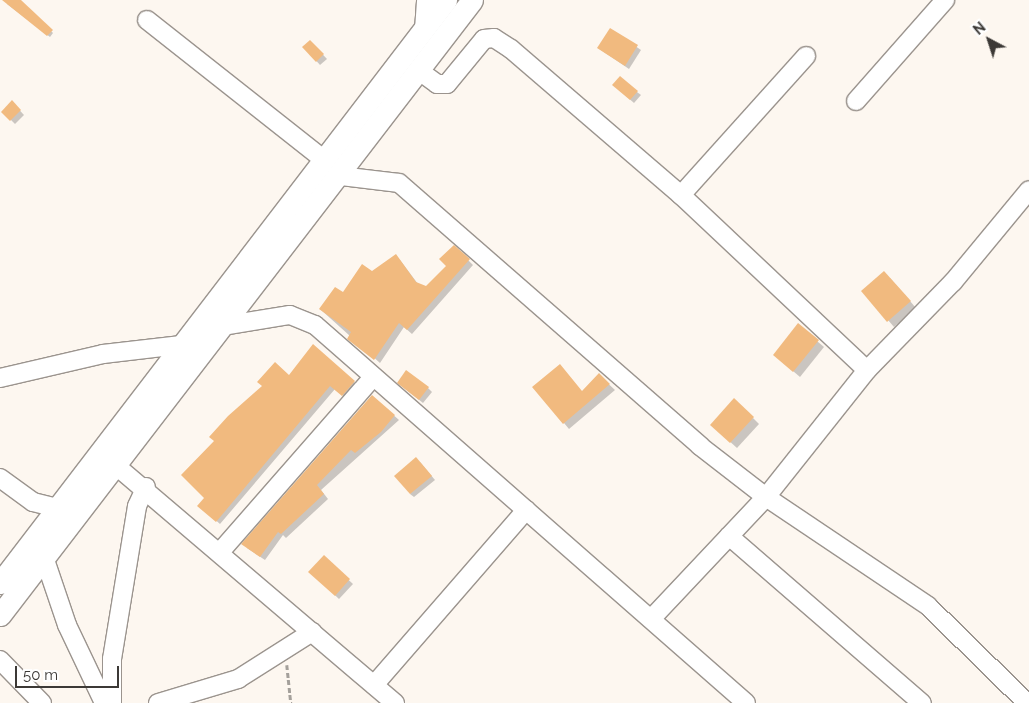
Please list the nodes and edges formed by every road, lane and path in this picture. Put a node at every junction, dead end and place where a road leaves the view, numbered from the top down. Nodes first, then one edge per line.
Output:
1 (426, 0) edge
2 (446, 0) edge
3 (472, 0) edge
4 (945, 0) edge
5 (147, 20) dead end
6 (424, 30) junction
7 (806, 56) dead end
8 (418, 70) junction
9 (856, 100) dead end
10 (324, 160) junction
11 (340, 176) junction
12 (1029, 190) edge
13 (681, 195) junction
14 (222, 326) junction
15 (181, 345) junction
16 (867, 370) junction
17 (373, 377) junction
18 (0, 378) edge
19 (114, 464) junction
20 (0, 478) edge
21 (146, 487) junction
22 (766, 497) junction
23 (57, 508) junction
24 (526, 510) junction
25 (729, 536) junction
26 (220, 552) junction
27 (44, 557) junction
28 (0, 583) edge
29 (0, 616) edge
30 (651, 619) junction
31 (312, 632) junction
32 (284, 650) junction
33 (0, 660) edge
34 (374, 685) junction
35 (42, 703) edge
36 (104, 703) edge
37 (112, 703) edge
38 (158, 703) edge
39 (291, 703) edge
40 (395, 703) edge
41 (746, 703) edge
42 (922, 703) edge
43 (1027, 703) edge

1 - 6 street
2 - 6 main road
3 - 8 main road
4 - 9 street
5 - 10 street
6 - 10 main road
7 - 13 street
8 - 11 main road
8 - 13 street
10 - 15 main road
11 - 14 main road
11 - 22 street
12 - 16 street
13 - 16 street
14 - 17 street
14 - 19 main road
15 - 18 street
15 - 23 main road
16 - 22 street
17 - 24 street
17 - 26 street
19 - 21 street
19 - 27 main road
20 - 23 street
21 - 26 street
21 - 37 street
22 - 25 street
22 - 43 street
23 - 28 main road
24 - 30 street
24 - 34 street
25 - 30 street
25 - 42 street
26 - 31 street
27 - 29 main road
27 - 36 street
30 - 41 street
31 - 32 street
31 - 34 street
32 - 38 street
32 - 39 path
33 - 35 street
34 - 40 street

